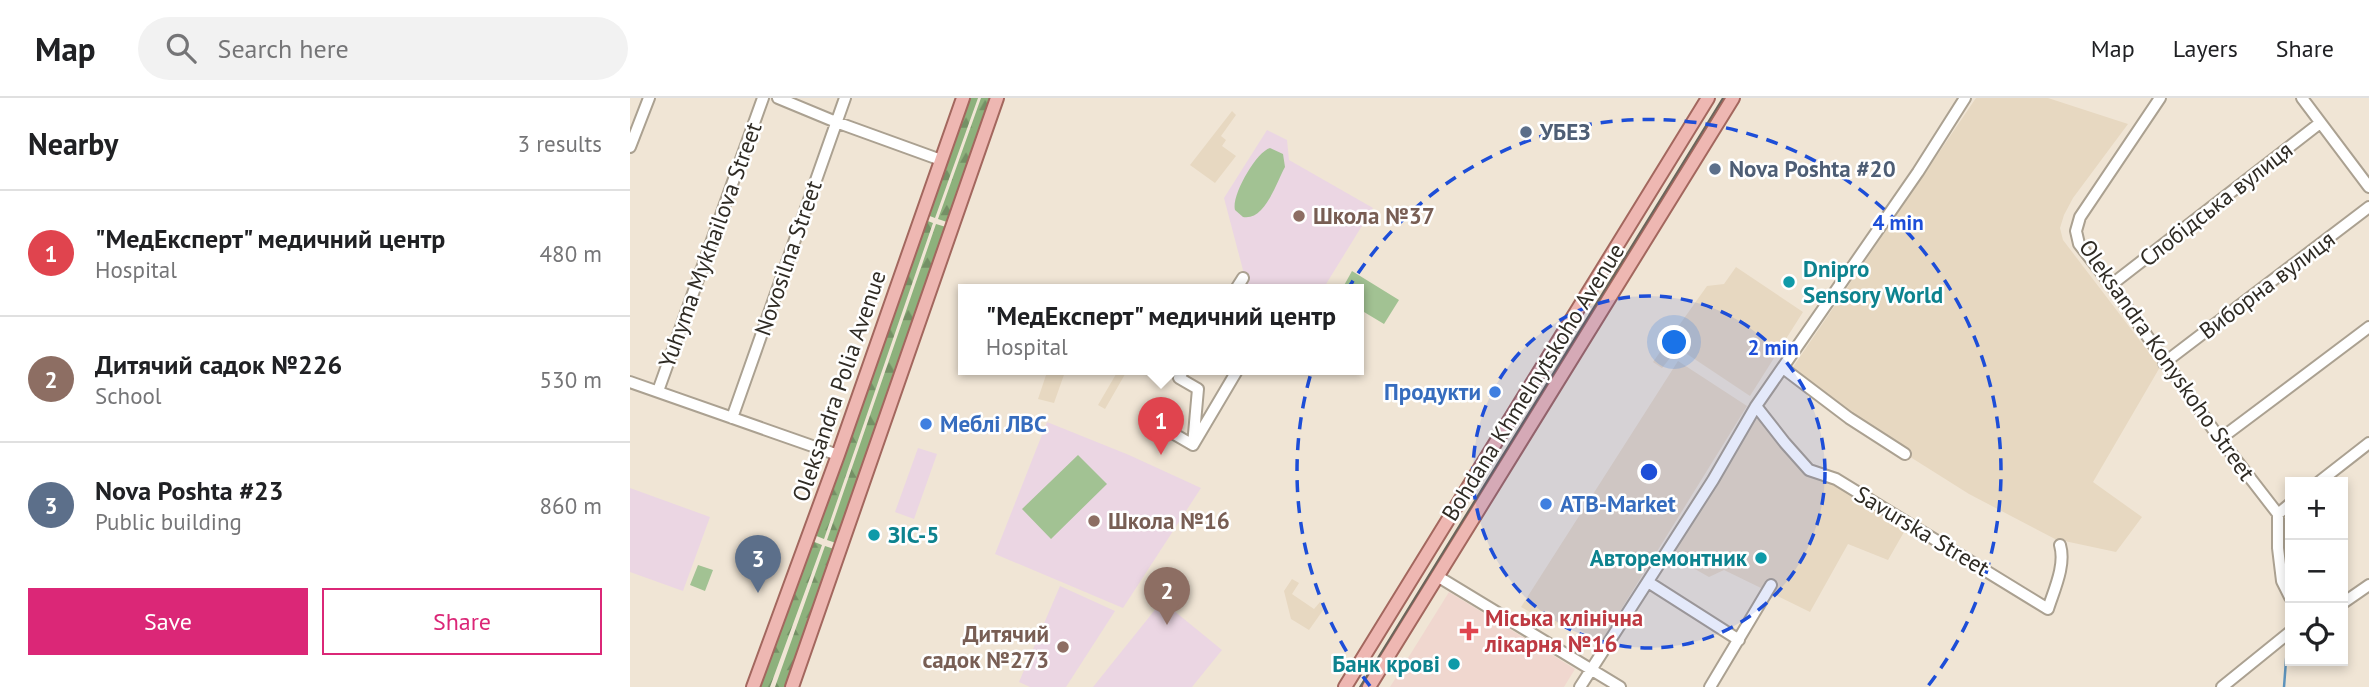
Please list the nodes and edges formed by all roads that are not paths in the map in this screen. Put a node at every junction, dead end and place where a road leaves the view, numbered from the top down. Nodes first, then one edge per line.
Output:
1 (649, 98) edge
2 (763, 98) edge
3 (778, 98) edge
4 (845, 98) edge
5 (963, 98) edge
6 (997, 98) edge
7 (1708, 98) edge
8 (1732, 98) edge
9 (1965, 98) edge
10 (2160, 98) edge
11 (2302, 98) edge
12 (836, 122) junction
13 (2320, 123) junction
14 (630, 147) edge
15 (941, 160) junction
16 (2369, 187) edge
17 (2369, 207) edge
18 (1243, 278) dead end
19 (1239, 284) edge
20 (2111, 285) junction
21 (2369, 327) edge
22 (1555, 345) junction
23 (1573, 356) junction
24 (2164, 363) junction
25 (1783, 368) junction
26 (1181, 375) edge
27 (1234, 375) edge
28 (630, 382) edge
29 (658, 391) junction
30 (1756, 406) junction
31 (732, 418) junction
32 (1162, 427) dead end
33 (2220, 439) junction
34 (2369, 443) edge
35 (1193, 446) junction
36 (1905, 454) dead end
37 (838, 455) junction
38 (2325, 477) edge
39 (2285, 508) edge
40 (2278, 514) junction
41 (2060, 545) dead end
42 (1420, 566) junction
43 (1437, 576) junction
44 (1648, 582) junction
45 (1771, 585) dead end
46 (2369, 585) edge
47 (2285, 587) edge
48 (2348, 600) edge
49 (2285, 636) edge
50 (1739, 640) junction
51 (1591, 668) junction
52 (753, 687) edge
53 (792, 687) edge
54 (1345, 687) edge
55 (1369, 687) edge
56 (1580, 687) edge
57 (1620, 687) edge
58 (1710, 687) edge
59 (2222, 687) edge

1 - 14 street
2 - 29 street, Yuhyma Mykhailova Street
3 - 12 street
4 - 12 street, Novosilna Street
5 - 15 main road, Oleksandra Polia Avenue
6 - 53 main road
7 - 22 main road, Bohdana Khmelnytskoho Avenue
8 - 23 main road, Bohdana Khmelnytskoho Avenue
9 - 25 street
10 - 20 street, Oleksandra Konyskoho Street
11 - 13 street
12 - 15 street
12 - 31 street, Novosilna Street
13 - 16 street
13 - 20 street, Слобідська вулиця
15 - 37 main road, Oleksandra Polia Avenue
17 - 24 street, Виборна вулиця
18 - 19 street
20 - 24 street, Oleksandra Konyskoho Street
21 - 33 street
22 - 23 main road
22 - 42 main road, Bohdana Khmelnytskoho Avenue
23 - 43 main road, Bohdana Khmelnytskoho Avenue
24 - 33 street, Oleksandra Konyskoho Street
25 - 30 street
25 - 36 street
26 - 35 street
27 - 35 street
28 - 29 street
29 - 31 street
30 - 41 street, Savurska Street
30 - 44 street
31 - 37 street
32 - 35 street
33 - 40 street, Oleksandra Konyskoho Street
34 - 38 street
37 - 52 main road, Oleksandra Polia Avenue
39 - 40 street
40 - 47 street
42 - 43 main road
42 - 54 main road, Bohdana Khmelnytskoho Avenue
43 - 51 street
43 - 55 main road, Bohdana Khmelnytskoho Avenue
44 - 50 street
44 - 51 street
45 - 50 street
46 - 48 street
49 - 59 street
50 - 58 street
51 - 56 street
51 - 57 street

